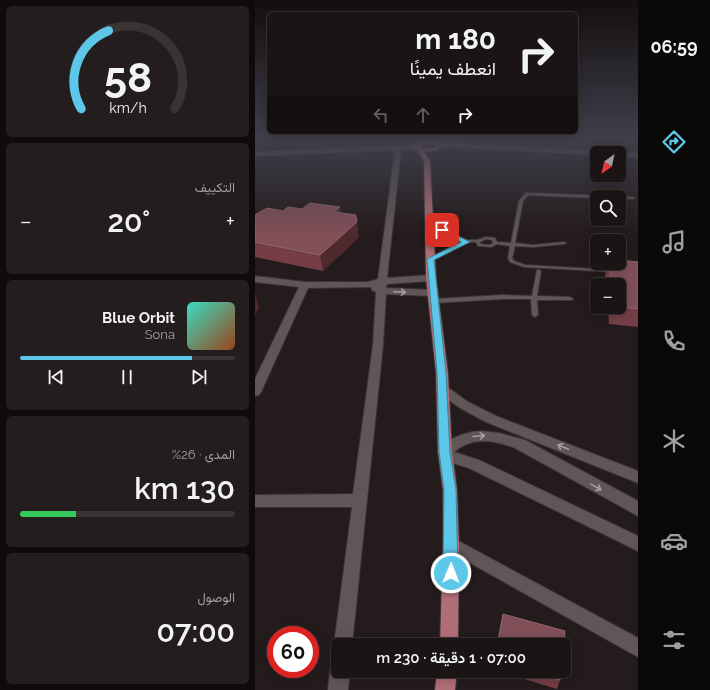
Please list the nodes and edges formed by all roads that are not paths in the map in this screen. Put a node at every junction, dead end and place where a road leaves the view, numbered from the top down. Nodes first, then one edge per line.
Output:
1 (396, 169) edge
2 (427, 169) edge
3 (590, 196) edge
4 (626, 198) edge
5 (633, 198) dead end
6 (429, 225) junction
7 (477, 241) junction
8 (466, 242) junction
9 (496, 243) junction
10 (564, 243) dead end
11 (511, 244) junction
12 (431, 259) junction
13 (539, 271) dead end
14 (623, 272) edge
15 (431, 278) junction
16 (255, 279) edge
17 (305, 285) junction
18 (382, 286) junction
19 (433, 297) junction
20 (534, 298) junction
21 (570, 299) dead end
22 (535, 315) dead end
23 (443, 389) junction
24 (255, 392) edge
25 (525, 431) junction
26 (519, 444) junction
27 (445, 454) junction
28 (638, 477) edge
29 (360, 500) junction
30 (255, 501) edge
31 (638, 509) edge
32 (451, 544) junction
33 (638, 544) edge
34 (344, 638) edge
35 (449, 638) edge
36 (638, 648) edge
37 (339, 678) edge
38 (446, 678) edge
39 (338, 690) edge
40 (445, 690) edge

1 - 18 street
2 - 6 main road
3 - 11 lane
4 - 5 lane
6 - 8 lane
6 - 12 main road
7 - 8 lane
7 - 9 lane
7 - 9 lane
8 - 12 lane
9 - 11 lane
10 - 11 lane
11 - 14 lane
12 - 15 main road
13 - 20 lane
15 - 18 street
15 - 19 main road
16 - 17 street
17 - 18 street
17 - 24 street
18 -> 19 street
18 - 29 street
19 - 20 lane
19 - 23 main road
20 - 21 lane
20 - 22 lane
23 - 25 street
23 - 27 main road
25 - 26 street
28 -> 25 street
27 -> 26 street
26 -> 31 street
27 - 32 main road
27 - 33 street
29 - 30 street
29 - 34 street
32 - 35 main road
32 - 36 street
37 - 39 street
38 - 40 main road

